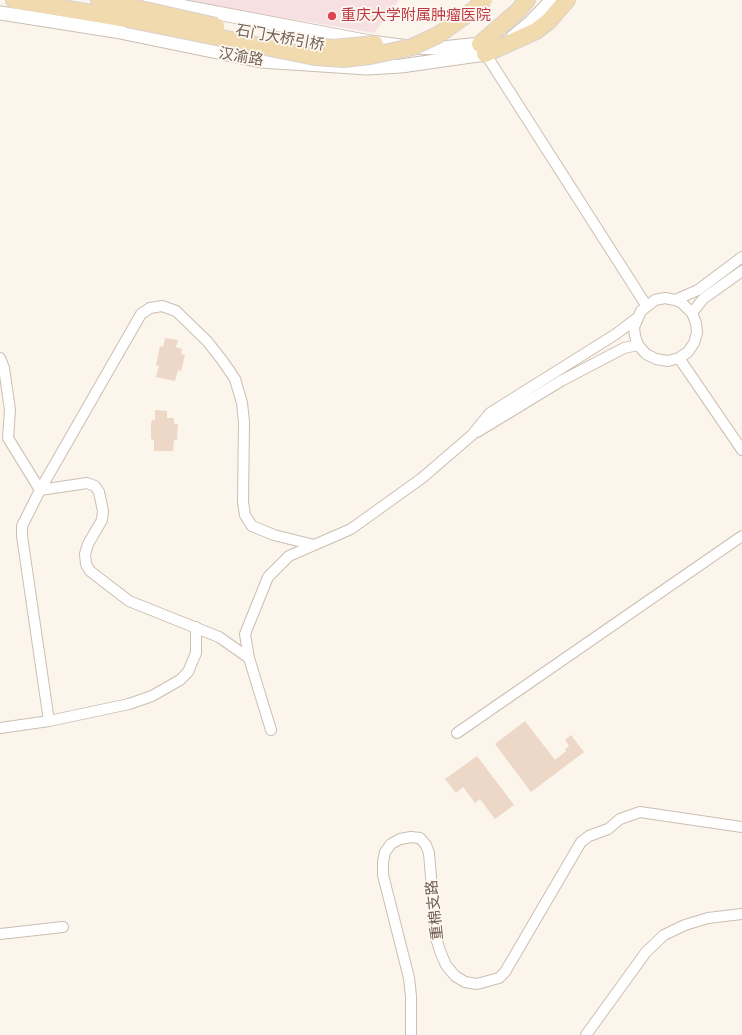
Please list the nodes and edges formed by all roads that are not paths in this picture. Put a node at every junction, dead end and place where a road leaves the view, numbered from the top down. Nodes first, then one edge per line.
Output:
1 (17, 0) edge
2 (99, 0) edge
3 (149, 0) edge
4 (471, 0) edge
5 (484, 0) edge
6 (527, 0) edge
7 (536, 0) edge
8 (552, 0) edge
9 (567, 0) edge
10 (0, 2) edge
11 (127, 12) junction
12 (0, 13) edge
13 (482, 49) junction
14 (742, 257) edge
15 (742, 271) edge
16 (675, 300) junction
17 (646, 305) junction
18 (692, 313) junction
19 (636, 318) junction
20 (638, 345) junction
21 (0, 358) edge
22 (679, 358) junction
23 (472, 435) junction
24 (742, 450) edge
25 (40, 490) junction
26 (742, 536) edge
27 (314, 545) junction
28 (196, 627) junction
29 (249, 658) junction
30 (50, 721) junction
31 (0, 728) edge
32 (271, 730) dead end
33 (457, 733) dead end
34 (742, 827) edge
35 (742, 914) edge
36 (62, 927) dead end
37 (0, 934) edge
38 (411, 1035) edge
39 (586, 1035) edge

1 - 10 main road
1 - 11 main road
2 - 11 main road
3 - 13 street, 汉渝路
4 - 11 main road, 石门大桥引桥, bridge
5 - 11 main road, 石门大桥引桥, bridge
6 - 13 main road
7 - 13 street, 汉渝路
8 - 13 street
9 - 13 main road
12 - 13 street, 汉渝路
13 - 17 street
14 - 16 street
15 - 18 street
16 - 17 street
16 - 18 street
17 - 19 street
18 - 22 street
19 - 20 street
19 - 23 street
20 - 22 street
20 - 23 street
21 - 25 street
22 - 24 street
23 - 27 street
25 - 27 street
25 - 28 street
25 - 30 street
26 - 33 street
27 - 29 street
28 - 29 street
28 - 30 street
29 - 32 street
30 - 31 street
34 - 38 street, 重棉支路
35 - 39 street
36 - 37 street

